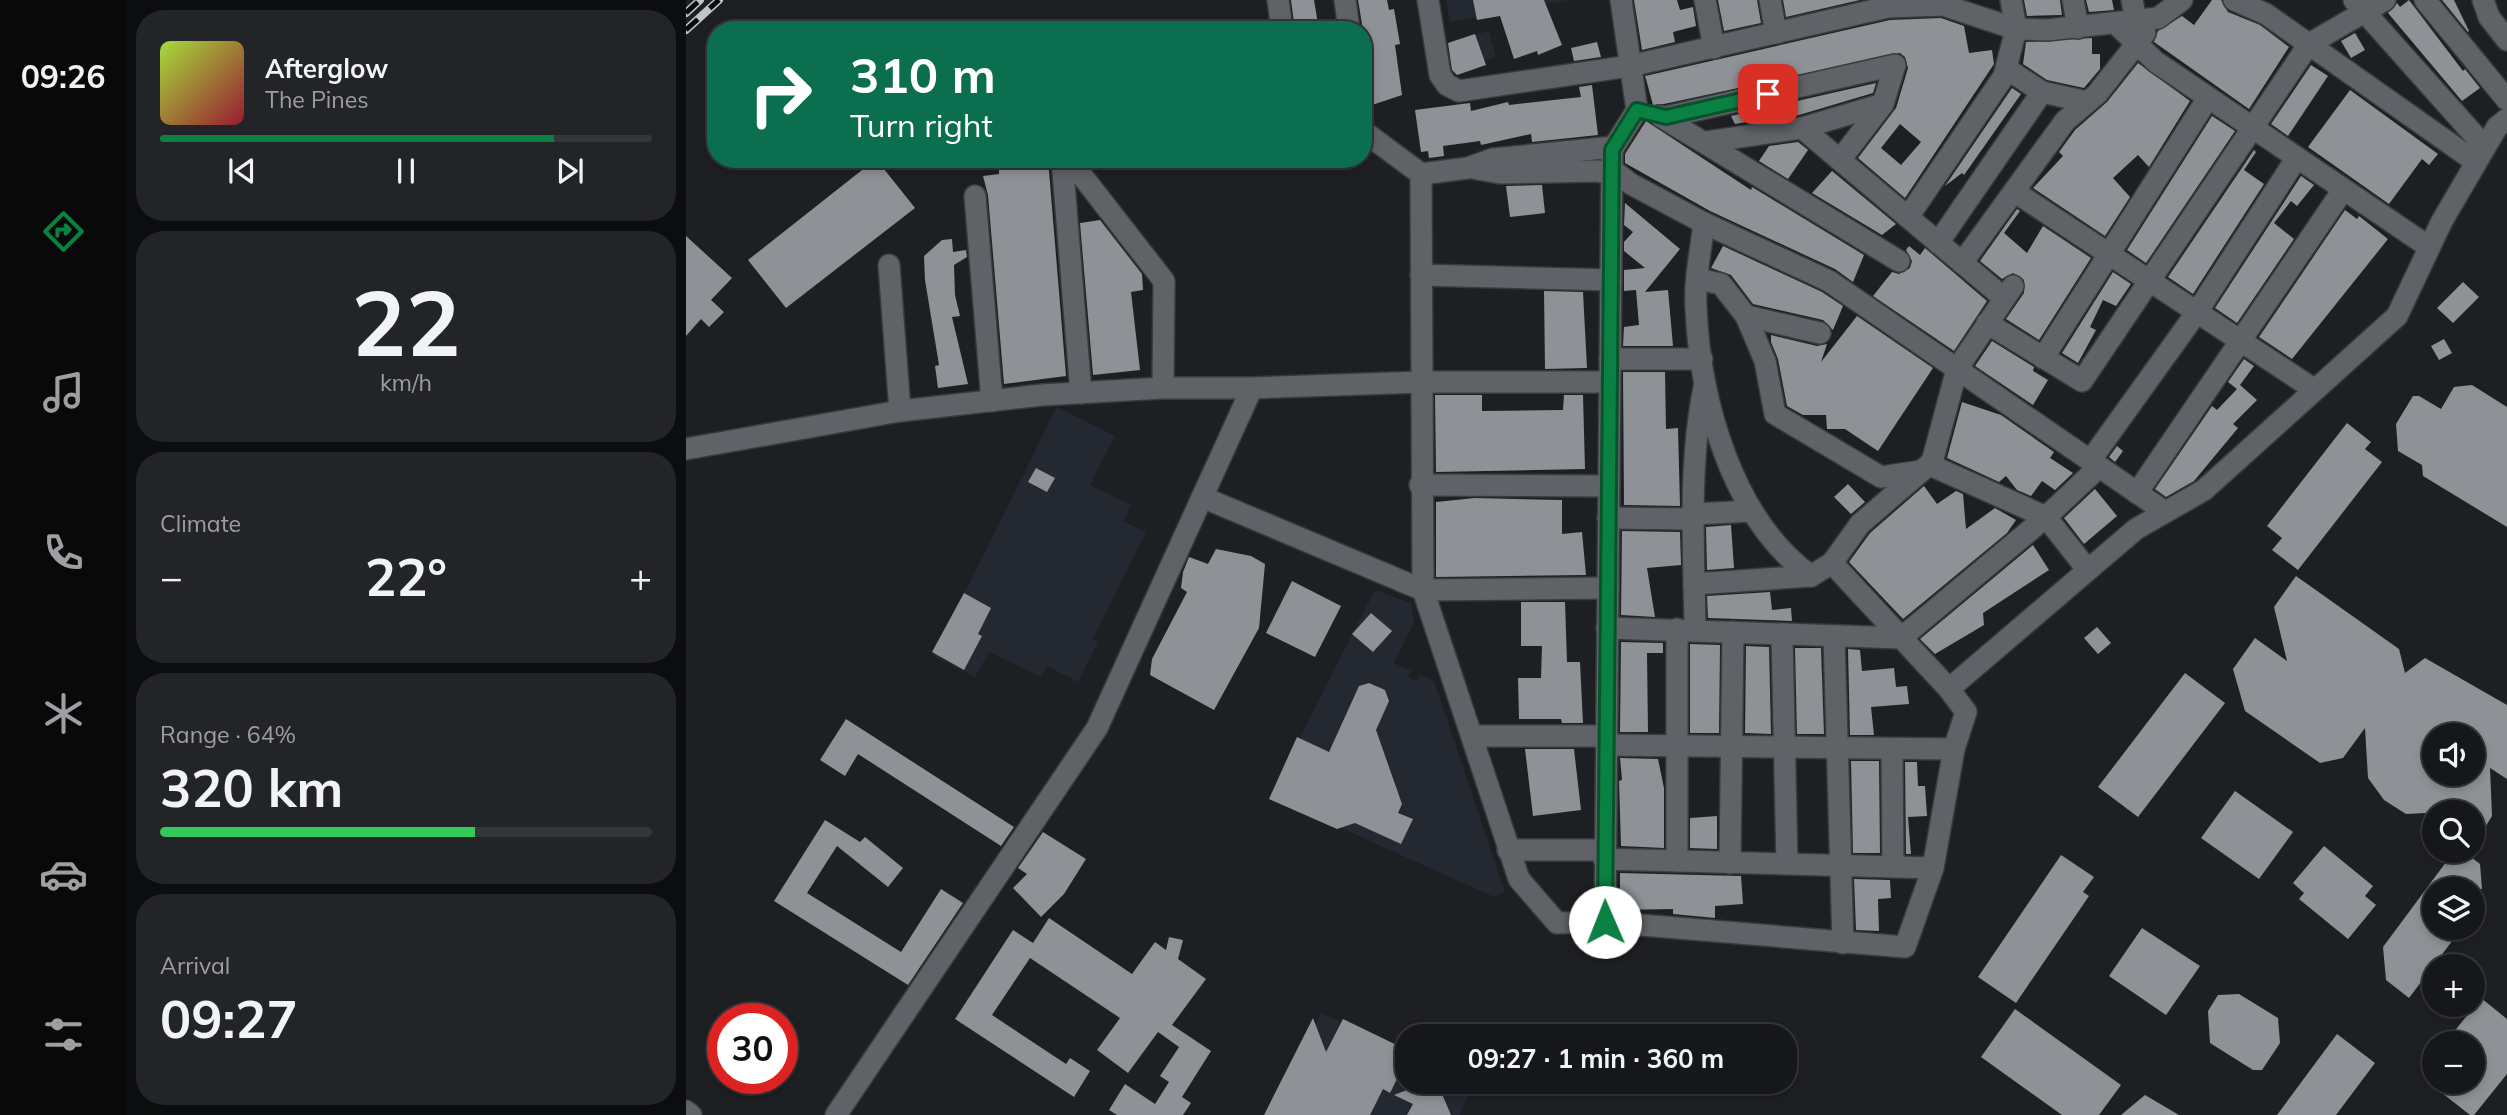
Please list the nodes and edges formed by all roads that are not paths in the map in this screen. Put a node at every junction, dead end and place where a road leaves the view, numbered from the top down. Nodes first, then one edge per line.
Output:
1 (1278, 0) edge
2 (1345, 0) edge
3 (1428, 0) edge
4 (1621, 0) edge
5 (1705, 0) edge
6 (1770, 0) edge
7 (2011, 0) edge
8 (2073, 0) edge
9 (2132, 0) edge
10 (2182, 0) edge
11 (2234, 0) edge
12 (2385, 0) edge
13 (2425, 0) edge
14 (1888, 3) edge
15 (1942, 3) edge
16 (2360, 7) edge
17 (1830, 10) edge
18 (2493, 10) edge
19 (2158, 18) junction
20 (1281, 21) edge
21 (1348, 21) edge
22 (2126, 23) junction
23 (2078, 28) junction
24 (2016, 29) junction
25 (1776, 33) junction
26 (2507, 40) edge
27 (2136, 43) junction
28 (2309, 44) junction
29 (1714, 48) junction
30 (1630, 66) junction
31 (2007, 69) junction
32 (2042, 92) junction
33 (2207, 98) junction
34 (2507, 100) edge
35 (2087, 102) junction
36 (1883, 104) junction
37 (1637, 110) junction
38 (1666, 117) junction
39 (2507, 119) edge
40 (1802, 128) junction
41 (2252, 129) junction
42 (1372, 138) edge
43 (1706, 142) junction
44 (1614, 147) junction
45 (2481, 154) junction
46 (2296, 159) junction
47 (1840, 160) junction
48 (1063, 168) edge
49 (1076, 168) edge
50 (1468, 168) junction
51 (1611, 172) junction
52 (1421, 174) junction
53 (2343, 190) junction
54 (2015, 192) junction
55 (975, 196) dead end
56 (1908, 217) junction
57 (1704, 223) junction
58 (1938, 243) junction
59 (2429, 247) junction
60 (2107, 253) junction
61 (1899, 261) dead end
62 (1962, 263) junction
63 (889, 265) dead end
64 (1421, 275) junction
65 (1698, 279) junction
66 (1611, 280) junction
67 (2151, 282) junction
68 (2196, 312) junction
69 (1746, 316) junction
70 (1987, 323) junction
71 (1820, 333) dead end
72 (2241, 342) junction
73 (2043, 358) junction
74 (1610, 359) junction
75 (1702, 359) junction
76 (1957, 369) junction
77 (1422, 382) junction
78 (1705, 382) junction
79 (1609, 383) junction
80 (1163, 388) junction
81 (1252, 388) junction
82 (2315, 390) junction
83 (1081, 393) junction
84 (992, 401) junction
85 (900, 411) junction
86 (686, 449) edge
87 (2094, 464) junction
88 (1921, 471) junction
89 (1420, 485) junction
90 (1608, 486) junction
91 (2137, 494) junction
92 (1202, 497) junction
93 (1752, 511) junction
94 (2165, 512) junction
95 (1694, 517) junction
96 (2046, 517) junction
97 (1608, 518) junction
98 (1832, 563) junction
99 (2087, 569) junction
100 (1811, 576) junction
101 (1694, 584) junction
102 (1608, 588) junction
103 (1423, 590) junction
104 (1607, 628) junction
105 (1686, 630) junction
106 (1733, 632) junction
107 (1782, 634) junction
108 (1834, 636) junction
109 (1901, 638) junction
110 (1950, 689) junction
111 (1473, 736) junction
112 (1606, 740) junction
113 (1677, 746) junction
114 (1731, 747) junction
115 (1784, 747) junction
116 (1837, 748) junction
117 (1892, 749) junction
118 (1954, 749) junction
119 (1508, 850) junction
120 (1604, 855) junction
121 (1677, 861) junction
122 (1730, 863) junction
123 (1787, 864) junction
124 (1841, 866) junction
125 (1892, 867) junction
126 (1933, 868) junction
127 (1605, 922) junction
128 (1843, 943) junction
129 (686, 1111) edge
130 (691, 1115) edge
131 (836, 1115) edge

1 - 20 street
2 - 21 street
3 - 30 street
4 - 30 street
5 - 29 street
6 - 25 street
7 - 24 street
8 - 23 street
9 - 22 street
10 - 19 street
11 - 28 street
12 - 16 street
13 - 34 street
14 - 15 street
14 - 17 street
15 - 24 street
16 - 28 street
16 - 45 street
17 - 25 street
18 - 26 street
19 - 22 street
19 - 27 street
22 - 23 street
22 - 27 street
23 - 24 street
24 - 31 street
25 - 29 street
27 - 33 street
27 - 35 street
28 - 41 street
28 - 45 street
29 - 30 street
30 - 37 street
31 - 32 street
31 - 56 street
32 - 35 street
32 - 58 street
33 - 41 street
33 - 60 street
35 - 54 street
36 - 38 street
36 - 40 street
36 - 47 street
37 - 38 street
37 - 44 street
38 - 43 street
39 - 45 street
40 - 43 street
40 - 47 street
41 - 46 street
41 - 67 street
42 - 52 street
43 - 61 street
44 - 50 street
44 - 51 street
45 - 59 street
46 - 53 street
46 - 68 street
47 - 56 street
48 - 83 street
49 - 80 street
50 - 51 street
50 - 52 street
51 - 57 street
51 - 66 street
52 - 64 street
53 - 59 street
53 - 72 street
54 - 60 street
54 - 62 street
55 - 84 street
56 - 58 street
57 - 65 street
57 - 76 street
58 - 62 street
59 - 82 street
60 - 67 street
60 - 73 street
62 - 70 street
63 - 85 street
64 - 66 street
64 - 77 street
65 - 69 street
65 - 75 street
66 - 74 street
67 - 68 street
67 - 73 street
68 - 72 street
68 - 87 street
69 - 71 street
69 - 88 street
70 - 73 street
70 - 76 street
72 - 82 street
72 - 91 street
74 - 75 street
74 - 79 street
75 - 78 street
76 - 87 street
76 - 88 street
77 - 79 street
77 - 81 street
77 - 89 street
78 - 93 street
78 - 95 street
79 - 90 street
80 - 81 street
80 - 83 street
81 - 92 street
82 - 94 street
83 - 84 street
84 - 85 street
85 - 86 street
87 - 91 street
87 - 96 street
88 - 96 street
88 - 98 street
89 - 90 street
89 - 103 street
90 - 97 street
91 - 94 street
92 - 103 street
92 - 131 street
93 - 95 street
93 - 100 street
94 - 99 street
95 - 97 street
95 - 101 street
96 - 99 street
96 - 109 street
97 - 102 street
98 - 100 street
98 - 109 street
99 - 110 street
100 - 101 street
101 - 105 street
102 - 103 street
102 - 104 street
103 - 111 street
104 - 105 street
104 - 112 street
105 - 106 street
105 - 113 street
106 - 107 street
106 - 114 street
107 - 108 street
107 - 115 street
108 - 109 street
108 - 116 street
109 - 110 street
110 - 118 street
111 - 112 street
111 - 119 street
112 - 113 street
112 - 120 street
113 - 114 street
113 - 121 street
114 - 115 street
114 - 122 street
115 - 116 street
115 - 123 street
116 - 117 street
116 - 124 street
117 - 118 street
117 - 125 street
118 - 126 street
119 - 120 street
119 - 127 street
120 - 121 street
120 - 127 street
121 - 122 street
122 - 123 street
123 - 124 street
124 - 125 street
124 - 128 street
125 - 126 street
126 - 128 street
127 - 128 street
129 - 130 street

